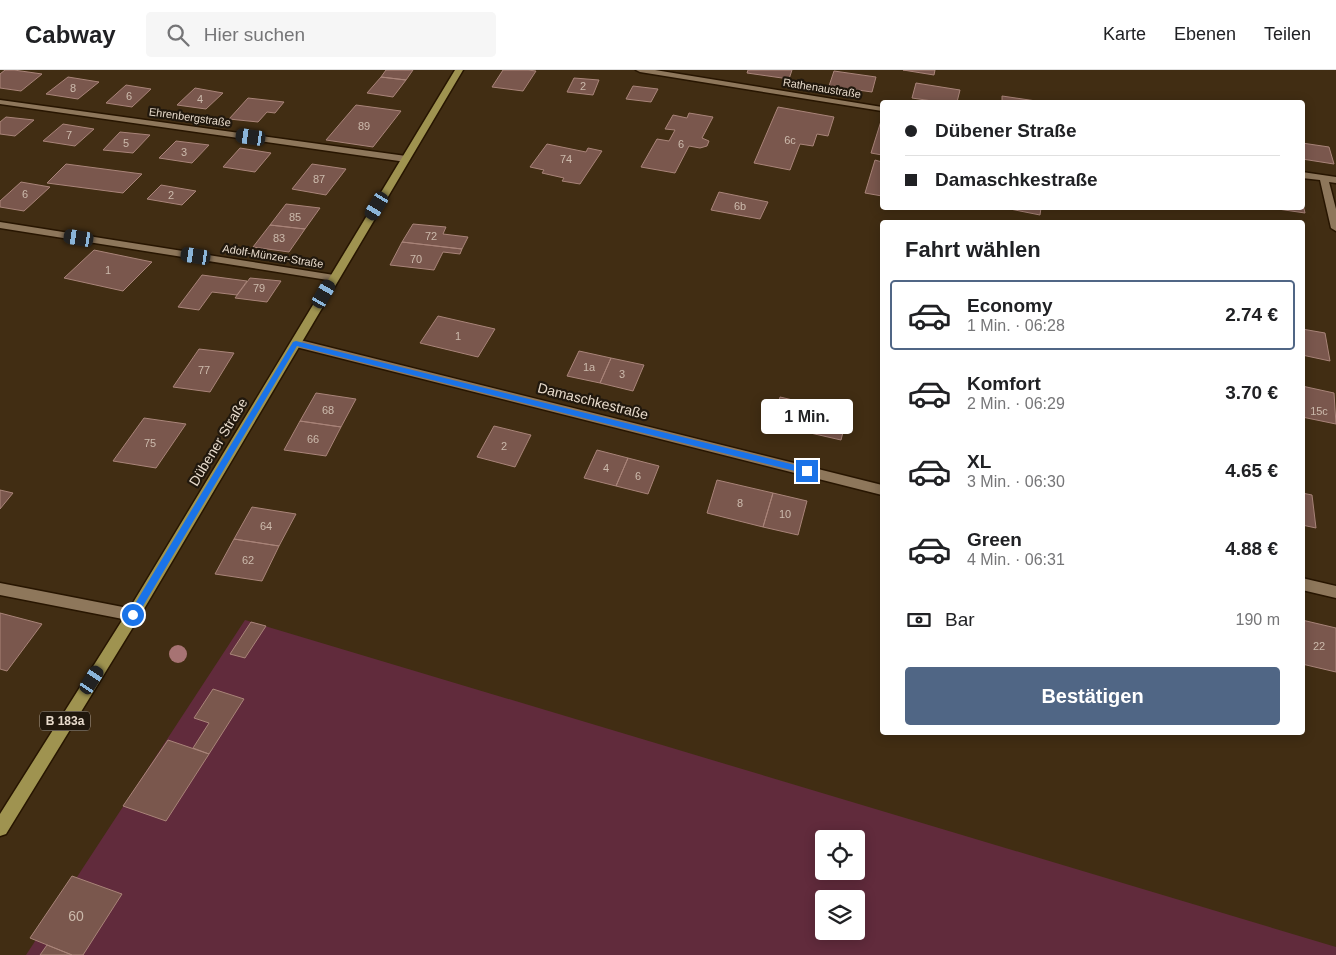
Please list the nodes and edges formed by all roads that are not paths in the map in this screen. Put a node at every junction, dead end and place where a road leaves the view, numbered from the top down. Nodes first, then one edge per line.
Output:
1 (460, 70) edge
2 (640, 70) edge
3 (0, 102) edge
4 (880, 108) edge
5 (406, 158) junction
6 (1305, 175) edge
7 (1324, 178) junction
8 (1336, 180) edge
9 (0, 225) edge
10 (1336, 228) edge
11 (334, 278) junction
12 (296, 343) junction
13 (880, 489) edge
14 (1305, 585) edge
15 (0, 589) edge
16 (1336, 592) edge
17 (133, 615) junction
18 (0, 828) edge

1 - 5 main road, Dübener Straße / B 183a
2 - 4 street, Rathenaustraße
3 - 5 street, Ehrenbergstraße
5 - 11 main road, Dübener Straße / B 183a
6 - 7 street
7 - 8 street
7 - 10 street
9 - 11 street, Adolf-Münzer-Straße
11 - 12 main road, Dübener Straße / B 183a
12 - 13 street, Damaschkestraße
12 - 17 main road, Dübener Straße / B 183a
14 - 16 street
15 - 17 street
17 - 18 main road, Dübener Straße / B 183a

